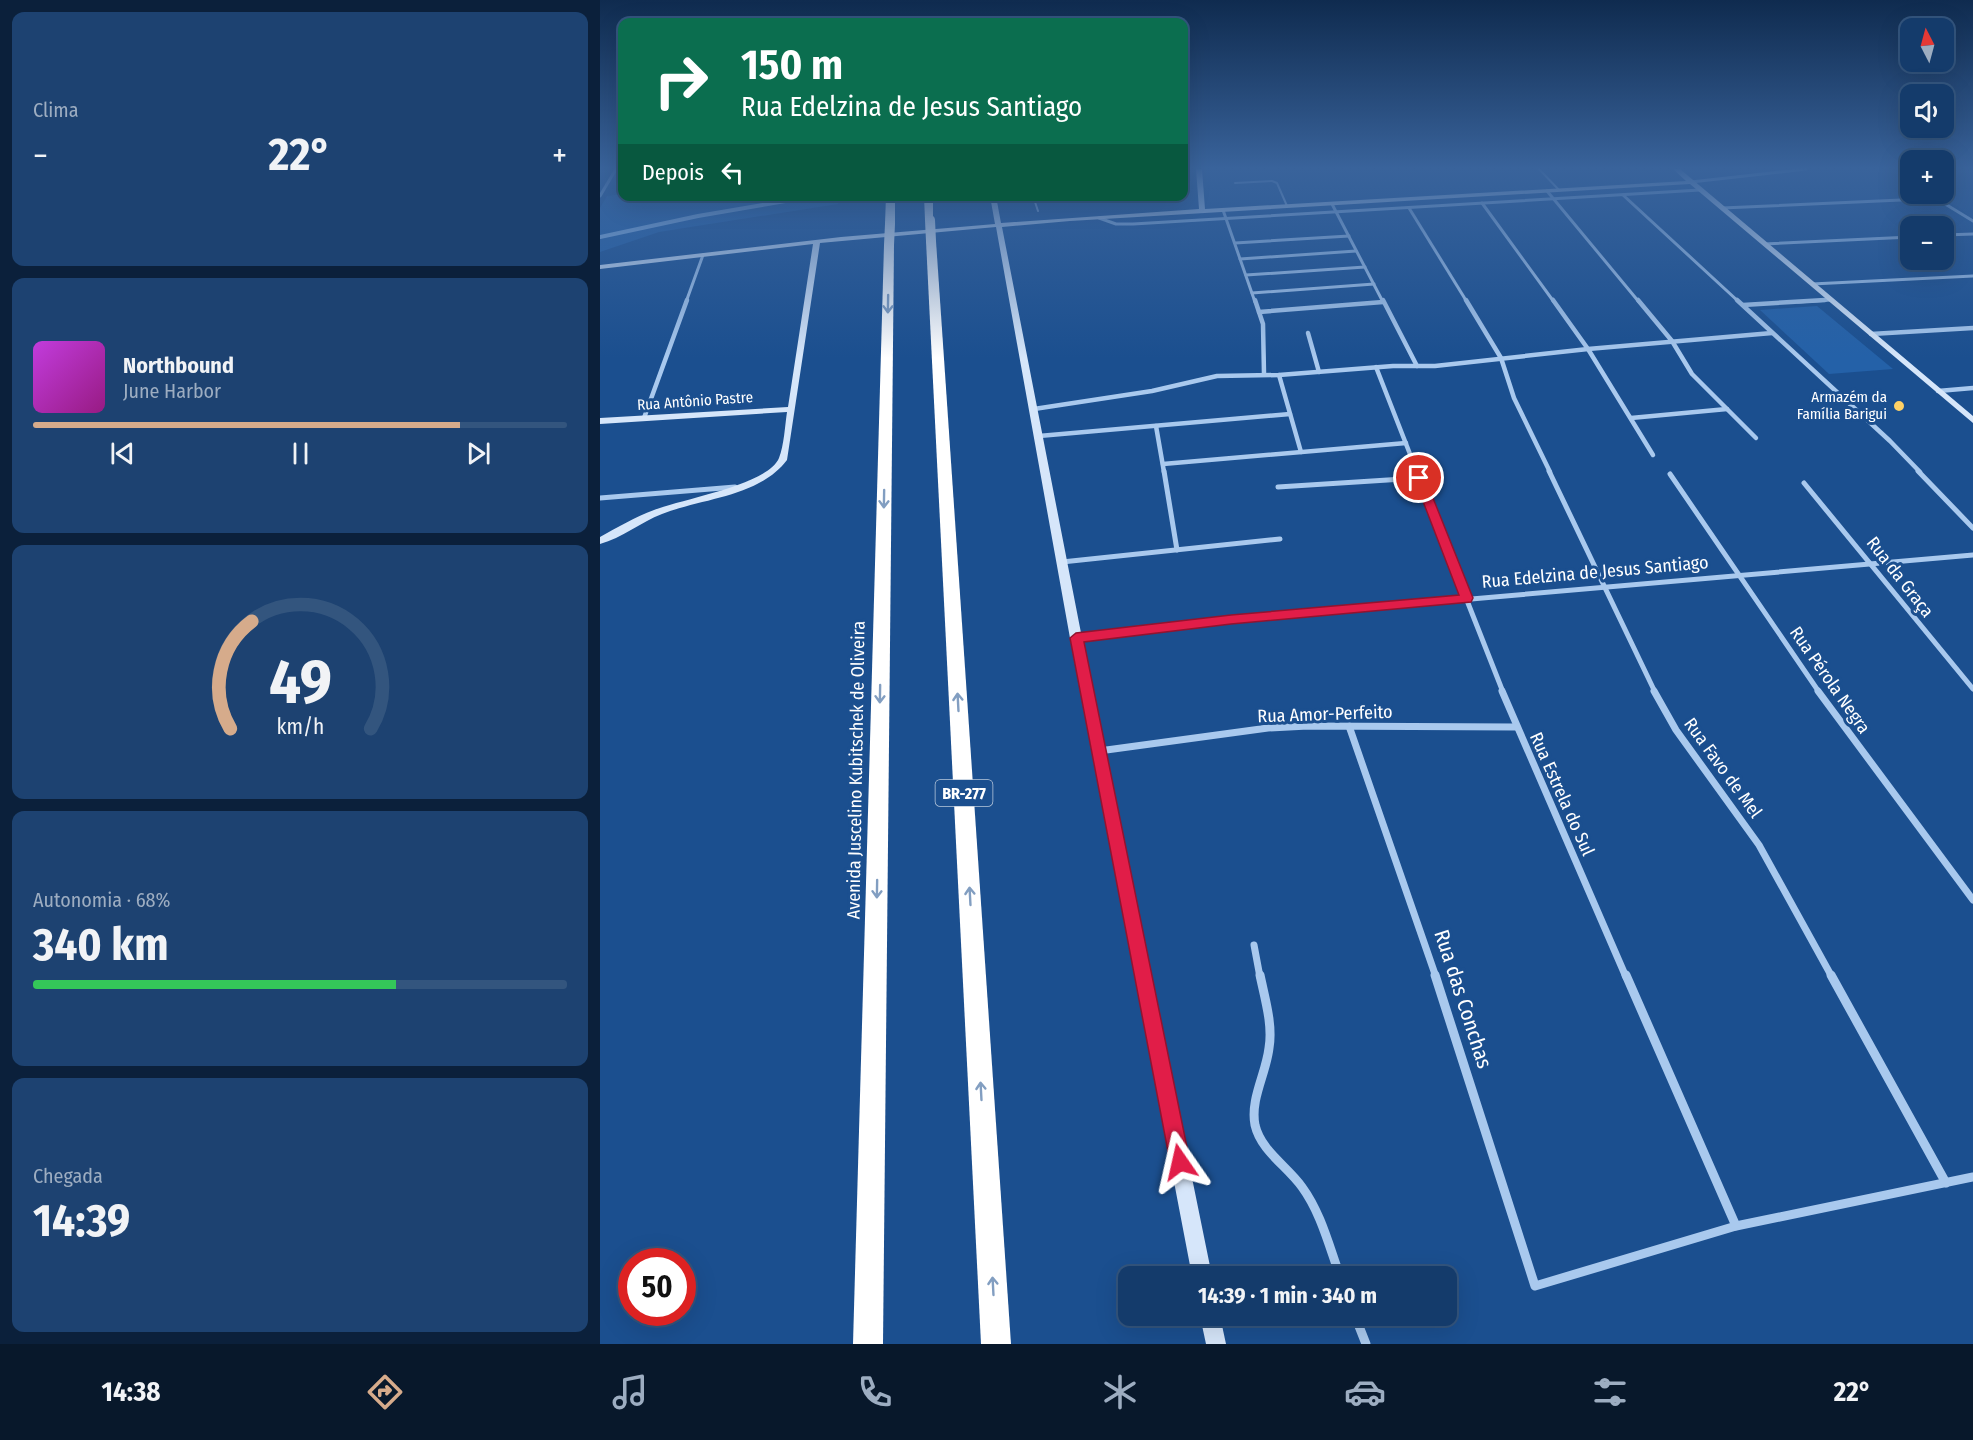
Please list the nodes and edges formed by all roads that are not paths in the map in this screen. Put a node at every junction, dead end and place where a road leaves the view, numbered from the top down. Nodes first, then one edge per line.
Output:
1 (890, 232) edge
2 (927, 232) edge
3 (931, 232) edge
4 (1000, 232) edge
5 (1231, 232) edge
6 (1347, 232) edge
7 (1424, 232) edge
8 (1503, 232) edge
9 (1581, 232) edge
10 (1663, 232) edge
11 (1750, 232) edge
12 (1973, 234) edge
13 (1954, 235) edge
14 (1349, 236) junction
15 (1900, 238) edge
16 (817, 242) junction
17 (1235, 243) junction
18 (1764, 244) junction
19 (1356, 251) junction
20 (703, 255) junction
21 (1240, 259) junction
22 (600, 267) edge
23 (1365, 267) junction
24 (1246, 275) junction
25 (1973, 276) edge
26 (1374, 284) junction
27 (1812, 284) junction
28 (1252, 293) junction
29 (1831, 300) junction
30 (1383, 302) junction
31 (1743, 306) junction
32 (1259, 312) junction
33 (1973, 328) edge
34 (1308, 333) dead end
35 (1772, 333) junction
36 (1871, 334) junction
37 (1672, 341) junction
38 (1588, 349) junction
39 (1501, 358) junction
40 (1417, 366) junction
41 (1376, 367) junction
42 (1319, 372) junction
43 (1264, 374) junction
44 (1279, 375) junction
45 (1973, 388) edge
46 (1938, 391) junction
47 (792, 409) junction
48 (1034, 409) junction
49 (1726, 409) junction
50 (1290, 414) junction
51 (644, 418) junction
52 (1631, 418) junction
53 (1973, 420) edge
54 (600, 421) edge
55 (1156, 426) junction
56 (1038, 436) junction
57 (1756, 438) dead end
58 (1406, 443) junction
59 (1301, 452) junction
60 (1653, 455) dead end
61 (1163, 464) junction
62 (1670, 474) dead end
63 (1419, 478) junction
64 (1804, 483) dead end
65 (735, 487) junction
66 (1278, 487) dead end
67 (600, 498) edge
68 (1973, 528) edge
69 (1280, 539) dead end
70 (600, 541) edge
71 (1177, 550) junction
72 (1973, 555) edge
73 (1062, 562) junction
74 (1871, 562) junction
75 (1739, 574) junction
76 (1604, 586) junction
77 (1466, 598) junction
78 (1076, 638) junction
79 (1973, 689) edge
80 (1349, 726) junction
81 (1516, 727) junction
82 (1099, 751) junction
83 (1973, 900) edge
84 (1254, 945) dead end
85 (1973, 1177) edge
86 (1946, 1183) junction
87 (1736, 1226) junction
88 (1200, 1266) edge
89 (1336, 1266) edge
90 (1212, 1326) edge
91 (1359, 1326) edge
92 (868, 1344) edge
93 (996, 1344) edge
94 (1216, 1344) edge
95 (1366, 1344) edge

1 -> 92 highway, Avenida Juscelino Kubitschek de Oliveira, bridge
2 - 16 street
93 -> 3 highway, BR-277, bridge
4 - 48 street
5 - 17 street
6 - 14 street
7 - 39 street, Rua Favo de Mel
8 - 38 street
9 - 37 street
10 - 31 street
11 - 18 street
12 - 13 street
14 - 17 street
14 - 19 street
15 - 18 street
16 - 20 street
16 - 47 street
17 - 21 street
18 - 27 street
19 - 21 street
19 - 23 street
20 - 22 street
20 - 51 street
21 - 24 street
23 - 24 street
23 - 26 street
24 - 28 street
25 - 27 street
26 - 28 street
26 - 30 street
27 - 29 street
28 - 32 street
29 - 31 street
29 - 36 street
30 - 32 street
30 - 40 street
31 - 35 street
32 - 43 street
33 - 36 street
34 - 42 street
35 - 37 street
35 - 68 street
36 - 46 street
37 - 38 street
37 - 49 street
38 - 39 street
38 - 52 street
39 - 40 street
39 - 76 street, Rua Favo de Mel
40 - 41 street
41 - 42 street
41 - 58 street, Rua Estrela do Sul
42 - 44 street
43 - 44 street
43 - 48 street
44 - 50 street
45 - 46 street
46 - 53 street
47 - 51 street, Rua Antônio Pastre
47 - 65 street
48 - 56 street
49 - 52 street
49 - 57 street
50 - 55 street
50 - 59 street
51 - 54 street, Rua Antônio Pastre
52 - 60 street
55 - 56 street
55 - 61 street
56 - 73 street
58 - 59 street
58 - 63 street, Rua Estrela do Sul
59 - 61 street
61 - 71 street
62 - 75 street, Rua Pérola Negra
63 - 66 street
63 - 77 street, Rua Estrela do Sul
64 - 74 street, Rua da Graça
65 - 67 street
65 - 70 street
69 - 71 street
71 - 73 street
72 - 74 street, Rua Edelzina de Jesus Santiago
73 - 78 street
74 - 75 street, Rua Edelzina de Jesus Santiago
74 - 79 street, Rua da Graça
75 - 76 street, Rua Edelzina de Jesus Santiago
75 - 83 street, Rua Pérola Negra
76 - 77 street, Rua Edelzina de Jesus Santiago
76 - 86 street, Rua Favo de Mel
77 - 78 street, Rua Edelzina de Jesus Santiago
77 - 81 street, Rua Estrela do Sul
78 - 82 street
80 - 81 street, Rua Amor-Perfeito
80 - 82 street, Rua Amor-Perfeito
80 - 87 street, Rua das Conchas
81 - 87 street, Rua Estrela do Sul
82 - 88 street
84 - 89 street
85 - 86 street
86 - 87 street
90 - 94 street
91 - 95 street

